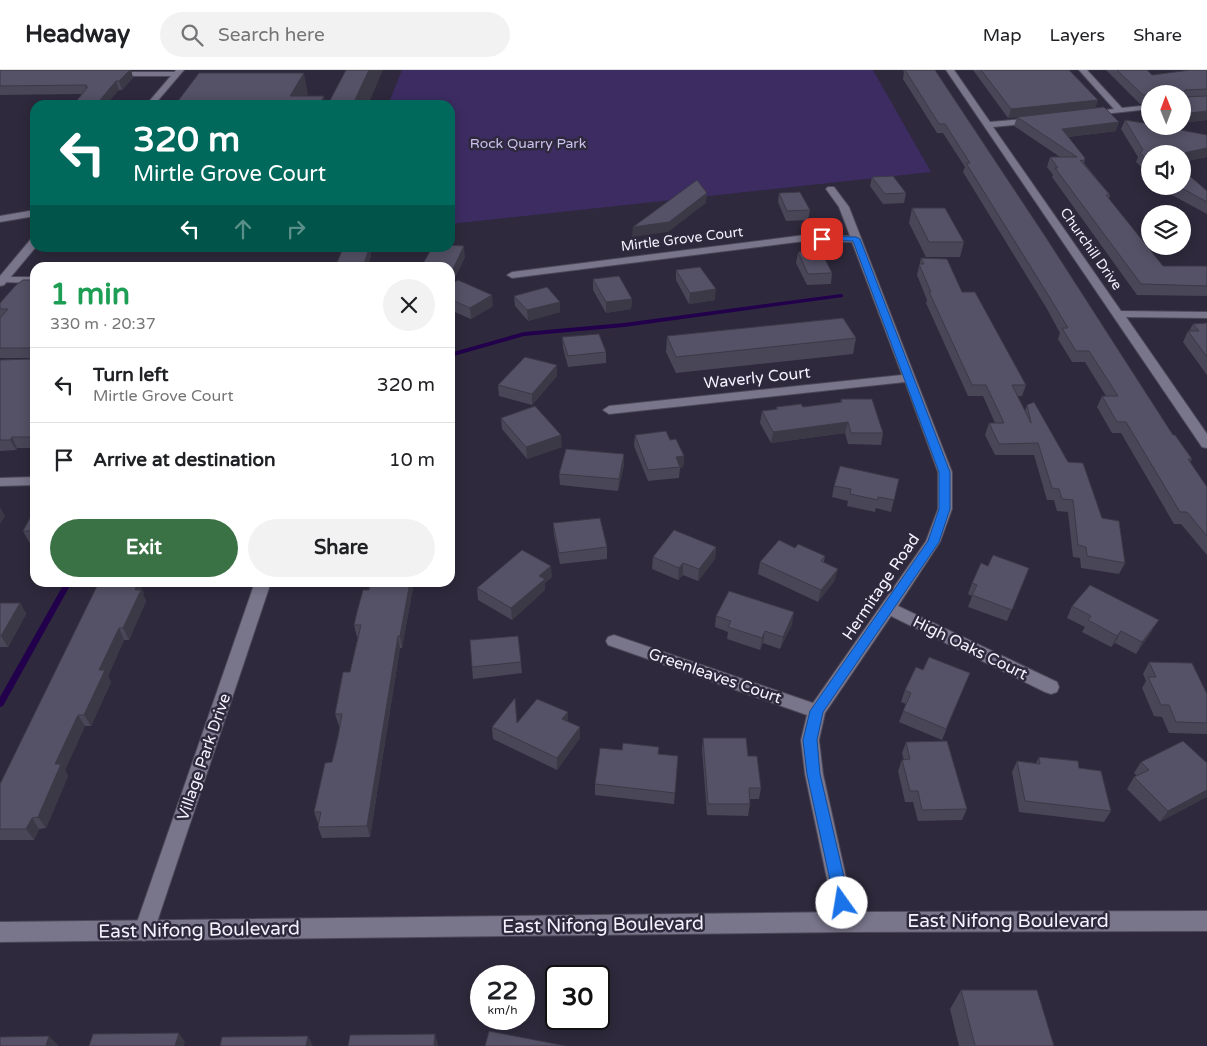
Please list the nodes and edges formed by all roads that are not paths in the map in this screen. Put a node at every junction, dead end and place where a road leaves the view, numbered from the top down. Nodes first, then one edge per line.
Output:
1 (950, 70) edge
2 (1083, 70) edge
3 (178, 72) edge
4 (102, 74) edge
5 (154, 100) edge
6 (1141, 108) edge
7 (1122, 110) junction
8 (1076, 116) edge
9 (1048, 118) edge
10 (988, 125) junction
11 (831, 189) dead end
12 (30, 214) edge
13 (0, 219) edge
14 (856, 239) junction
15 (30, 248) edge
16 (512, 275) dead end
17 (30, 280) edge
18 (1, 282) edge
19 (1119, 314) junction
20 (1207, 315) edge
21 (908, 378) junction
22 (609, 410) dead end
23 (1207, 444) edge
24 (30, 481) edge
25 (0, 482) edge
26 (261, 587) edge
27 (888, 608) junction
28 (614, 641) dead end
29 (1051, 687) dead end
30 (817, 711) junction
31 (1207, 920) edge
32 (846, 922) junction
33 (144, 931) junction
34 (0, 932) edge

1 - 10 street, Churchill Drive
2 - 7 street
3 - 4 street
3 - 5 street
6 - 7 street
7 - 8 street
9 - 10 street
10 - 19 street, Churchill Drive
11 - 14 street, Hermitage Road
12 - 13 street
14 - 16 street, Mirtle Grove Court
14 - 21 street, Hermitage Road
15 - 18 street
17 - 18 street
19 - 20 street
19 - 23 street, Churchill Drive
21 - 22 street, Waverly Court
21 - 27 street, Hermitage Road
24 - 25 street
26 - 33 street, Village Park Drive
27 - 29 street, High Oaks Court
27 - 30 street, Hermitage Road
28 - 30 street, Greenleaves Court
30 - 32 street, Hermitage Road
31 - 32 street, East Nifong Boulevard
32 - 33 street, East Nifong Boulevard
33 - 34 street, East Nifong Boulevard

